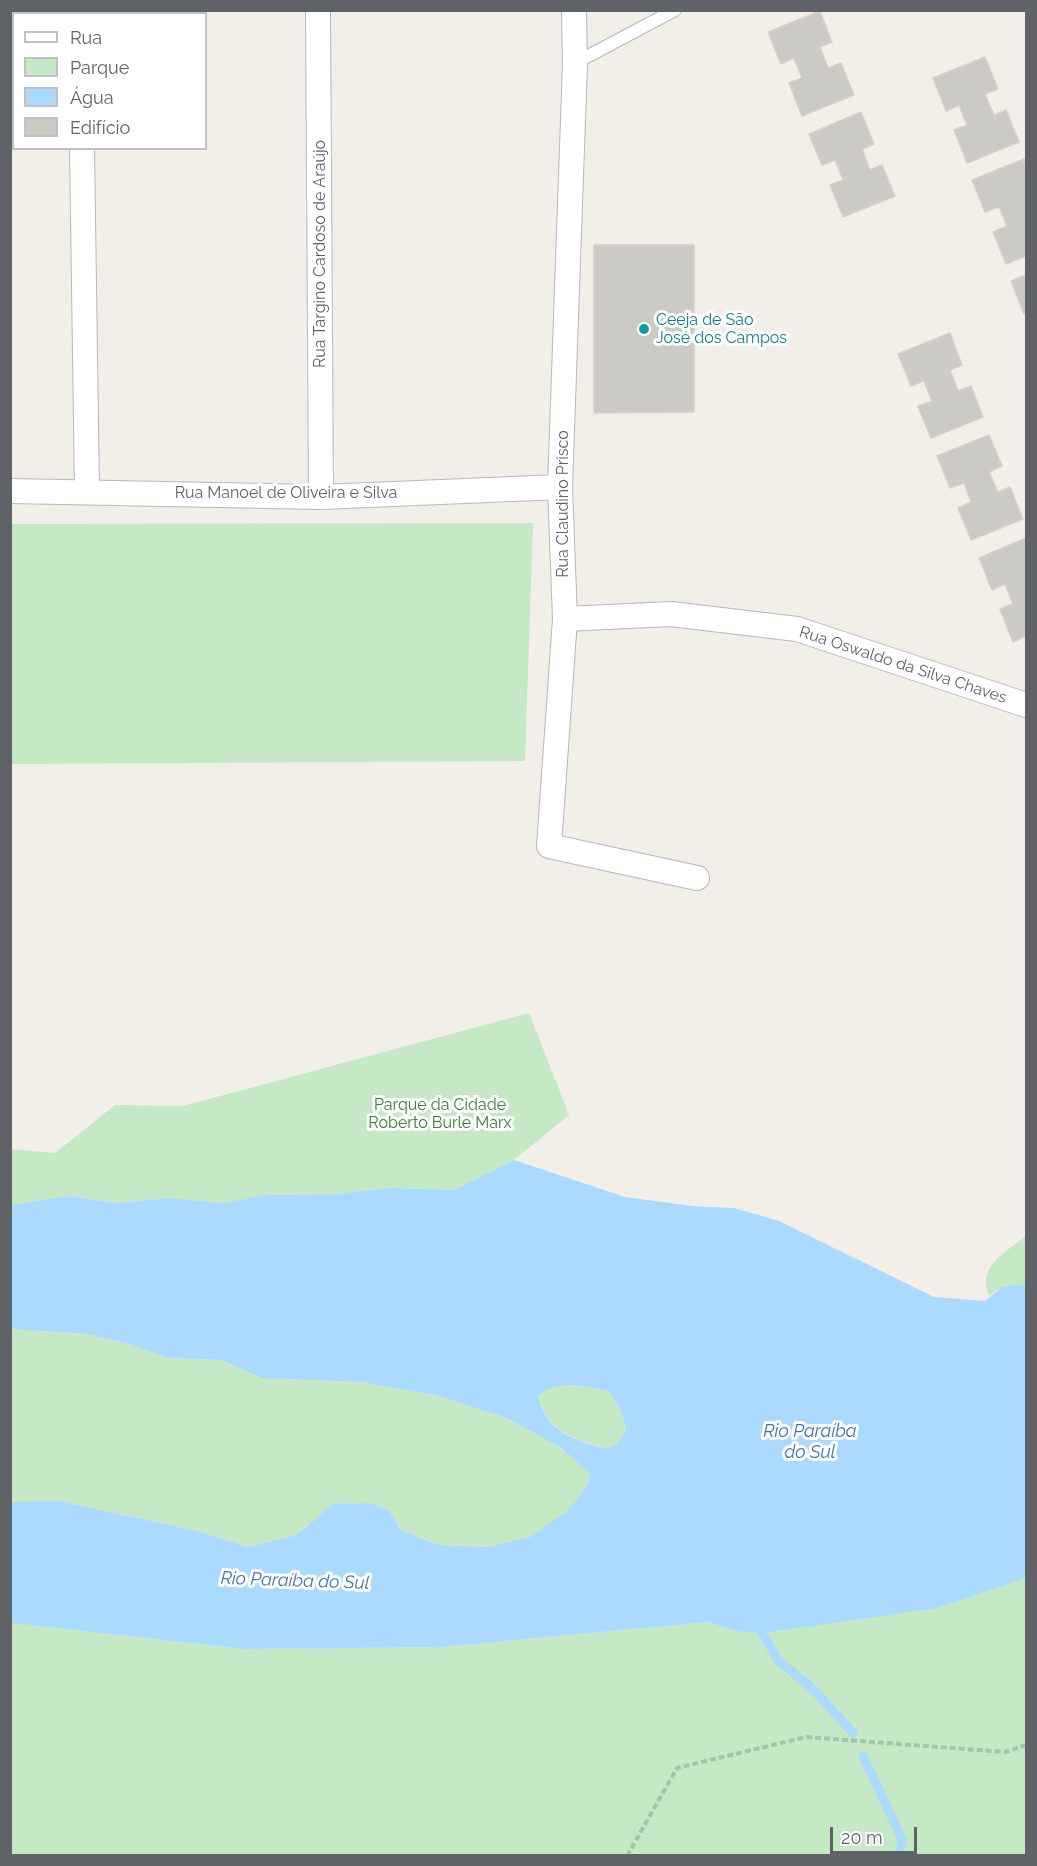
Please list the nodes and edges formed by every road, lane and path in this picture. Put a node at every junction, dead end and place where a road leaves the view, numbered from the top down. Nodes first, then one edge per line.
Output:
1 (318, 10) edge
2 (574, 10) edge
3 (675, 10) edge
4 (575, 63) junction
5 (82, 150) edge
6 (560, 487) junction
7 (10, 491) edge
8 (87, 491) junction
9 (321, 497) junction
10 (565, 619) junction
11 (1026, 705) edge
12 (697, 878) dead end
13 (1026, 1745) edge
14 (627, 1856) edge

1 - 9 street, Rua Targino Cardoso de Araújo
2 - 4 street, Rua Claudino Prisco
3 - 4 lane
4 - 6 street, Rua Claudino Prisco
5 - 8 street
6 - 9 street, Rua Manoel de Oliveira e Silva
6 - 10 street, Rua Claudino Prisco
7 - 8 street, Rua Manoel de Oliveira e Silva
8 - 9 street, Rua Manoel de Oliveira e Silva
10 - 11 street, Rua Oswaldo da Silva Chaves
10 - 12 street, Rua Claudino Prisco
13 - 14 path

